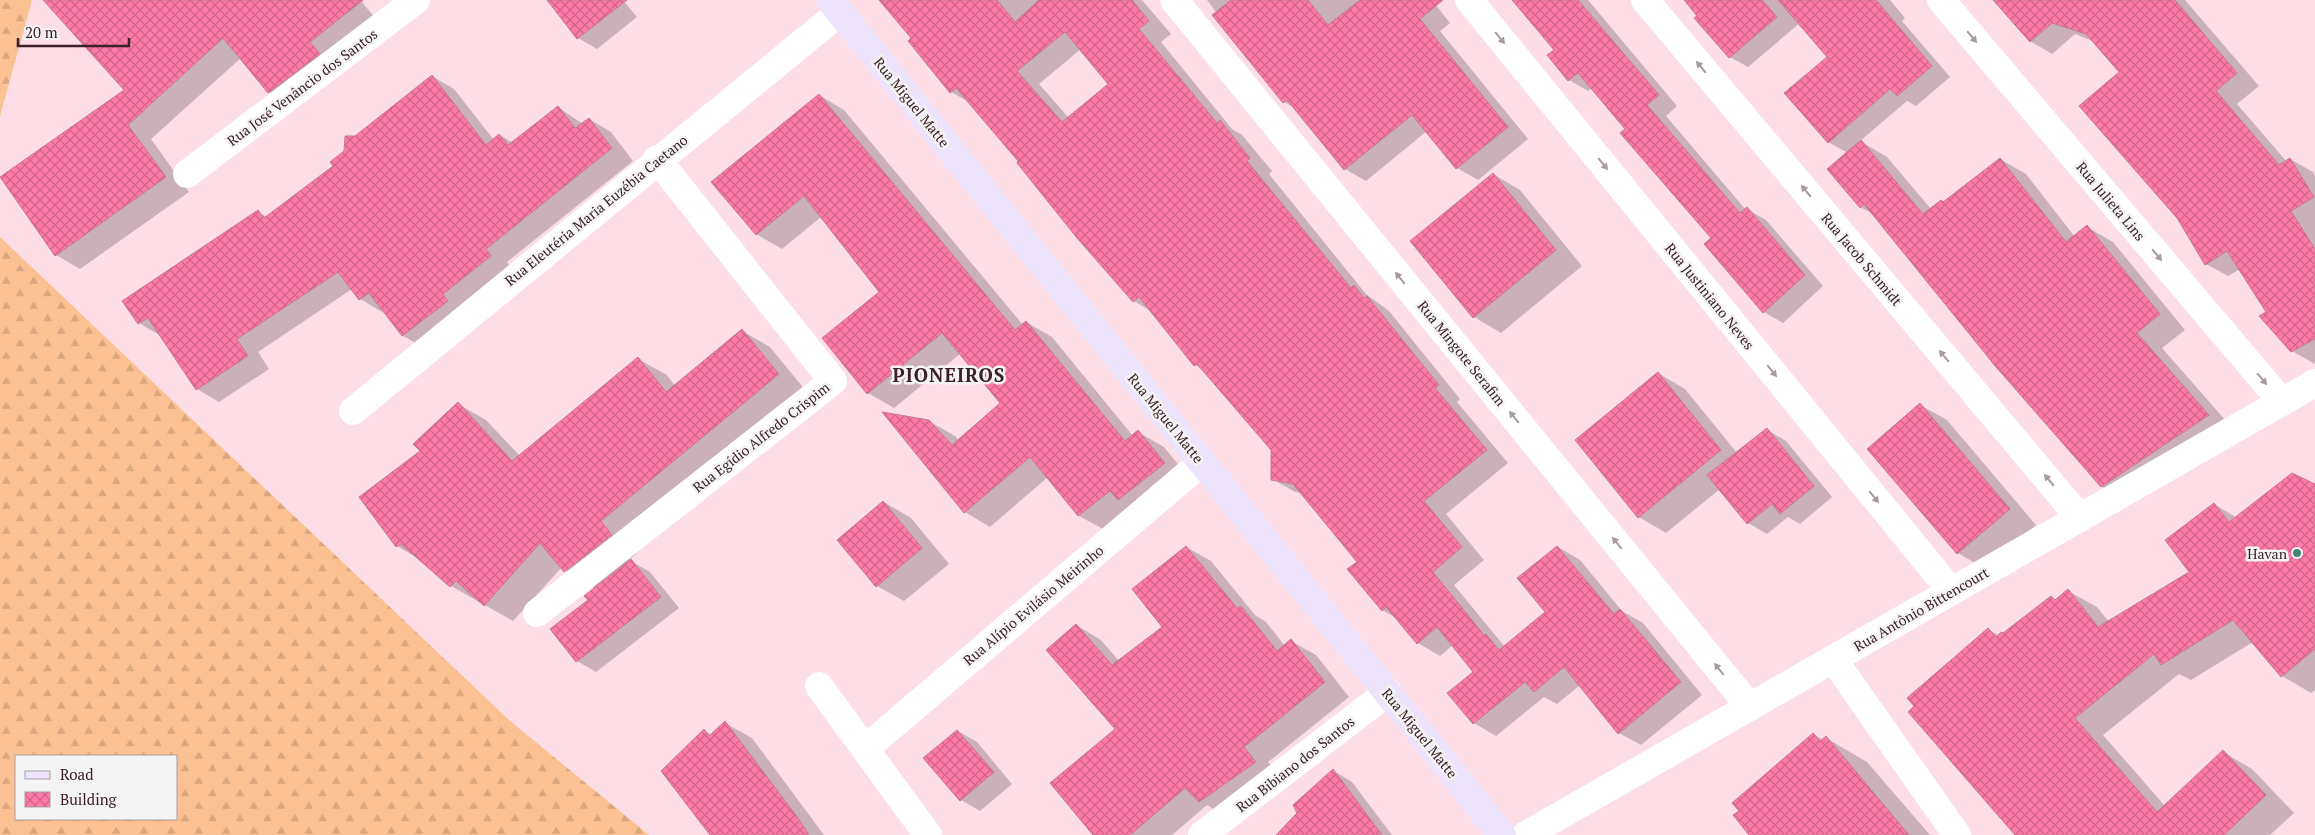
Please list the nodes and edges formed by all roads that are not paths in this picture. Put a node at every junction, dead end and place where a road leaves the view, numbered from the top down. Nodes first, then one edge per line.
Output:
1 (416, 0) edge
2 (1174, 0) edge
3 (1469, 0) edge
4 (1645, 0) edge
5 (1941, 0) edge
6 (835, 6) edge
7 (658, 159) junction
8 (188, 174) dead end
9 (2315, 383) edge
10 (2282, 402) junction
11 (353, 411) dead end
12 (1202, 462) junction
13 (2080, 518) junction
14 (1951, 591) junction
15 (537, 613) dead end
16 (1832, 660) junction
17 (819, 686) dead end
18 (1388, 692) junction
19 (1750, 707) junction
20 (865, 749) junction
21 (928, 835) edge
22 (1202, 835) edge
23 (1502, 835) edge
24 (1526, 835) edge
25 (1957, 835) edge

1 - 8 street, Rua José Venâncio dos Santos
19 -> 2 street, Rua Mingote Serafim
3 -> 14 street, Rua Justiniano Neves
13 -> 4 street, Rua Jacob Schmidt
5 -> 10 street, Rua Julieta Lins
6 - 7 street, Rua Eleutéria Maria Euzébia Caetano
6 - 12 main road, Rua Miguel Matte
7 - 11 street, Rua Eleutéria Maria Euzébia Caetano
7 - 15 street, Rua Egídio Alfredo Crispim
9 - 10 street, Rua Antônio Bittencourt
10 - 13 street, Rua Antônio Bittencourt
12 - 18 main road, Rua Miguel Matte
12 - 20 street, Rua Alípio Evilásio Meirinho
13 - 14 street, Rua Antônio Bittencourt
14 - 16 street, Rua Antônio Bittencourt
16 - 19 street, Rua Antônio Bittencourt
16 - 25 street
17 - 20 street
18 - 22 street, Rua Bibiano dos Santos
18 - 23 main road, Rua Miguel Matte
19 - 24 street, Rua Antônio Bittencourt
20 - 21 street

